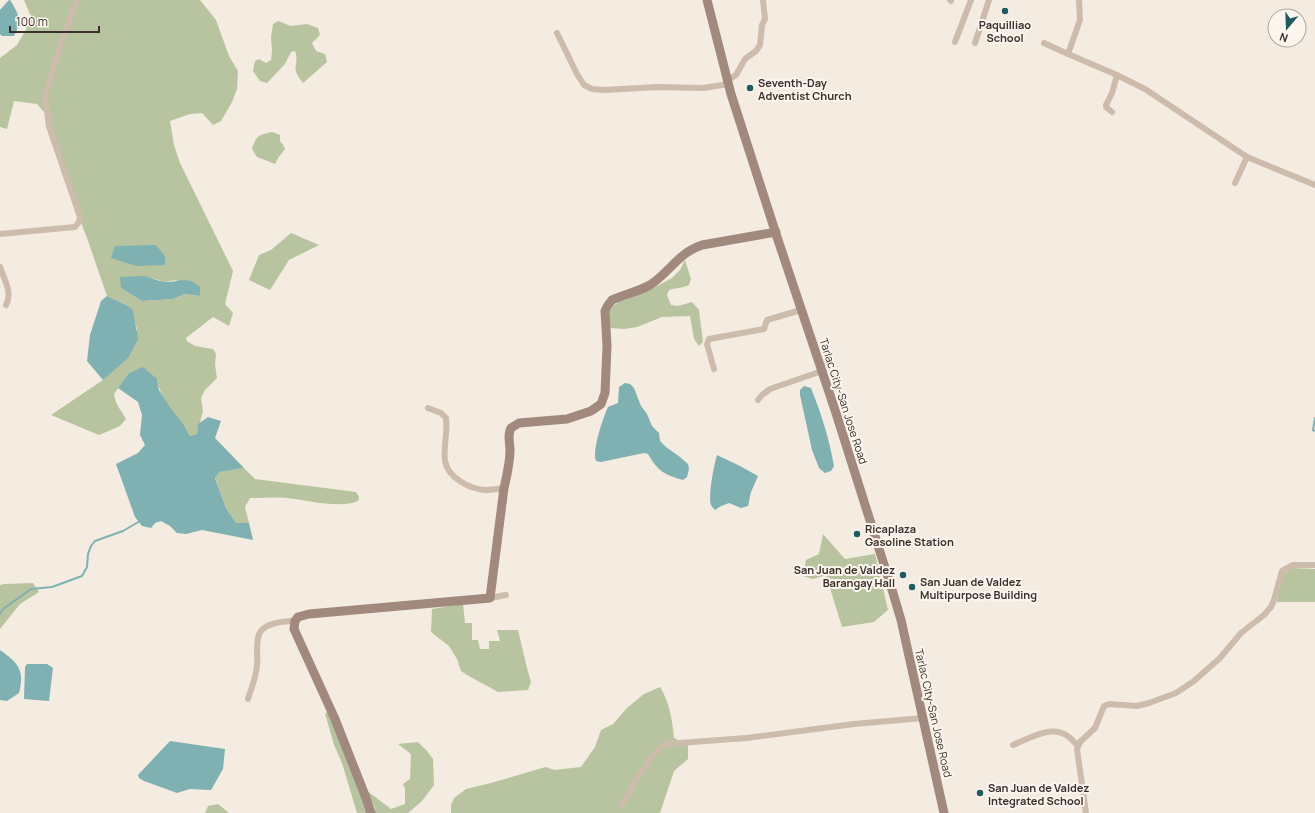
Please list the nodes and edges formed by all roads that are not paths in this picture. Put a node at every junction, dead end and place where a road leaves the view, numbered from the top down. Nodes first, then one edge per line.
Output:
1 (77, 0) edge
2 (707, 0) edge
3 (763, 0) edge
4 (971, 0) edge
5 (989, 0) edge
6 (1079, 0) edge
7 (557, 32) dead end
8 (956, 42) dead end
9 (975, 43) dead end
10 (1044, 43) dead end
11 (1068, 54) junction
12 (1117, 74) junction
13 (728, 82) junction
14 (1112, 112) dead end
15 (1247, 157) junction
16 (1235, 182) dead end
17 (1315, 185) edge
18 (776, 232) junction
19 (0, 234) edge
20 (0, 267) edge
21 (6, 305) dead end
22 (802, 310) junction
23 (714, 369) dead end
24 (822, 371) junction
25 (758, 400) dead end
26 (428, 408) dead end
27 (504, 488) junction
28 (1315, 565) edge
29 (506, 595) dead end
30 (490, 598) junction
31 (295, 621) junction
32 (248, 699) dead end
33 (923, 718) junction
34 (1013, 745) dead end
35 (1078, 746) junction
36 (621, 806) dead end
37 (370, 813) edge
38 (944, 813) edge
39 (1086, 813) edge

1 - 19 street
2 - 13 street, Tarlac City-San Jose Road
3 - 13 street
4 - 8 street
5 - 9 street
6 - 11 street
7 - 13 street
10 - 11 street
11 - 12 street
12 - 14 street
12 - 15 street
13 - 18 street, Tarlac City-San Jose Road
15 - 16 street
15 - 17 street
18 - 22 street, Tarlac City-San Jose Road
18 - 27 street
20 - 21 street
22 - 23 street
22 - 24 street, Tarlac City-San Jose Road
24 - 25 street
24 - 33 street, Tarlac City-San Jose Road
26 - 27 street
27 - 30 street
28 - 35 street
29 - 30 street
30 - 31 street
31 - 32 street
31 - 37 street
33 - 36 street
33 - 38 street, Tarlac City-San Jose Road
34 - 35 street
35 - 39 street

